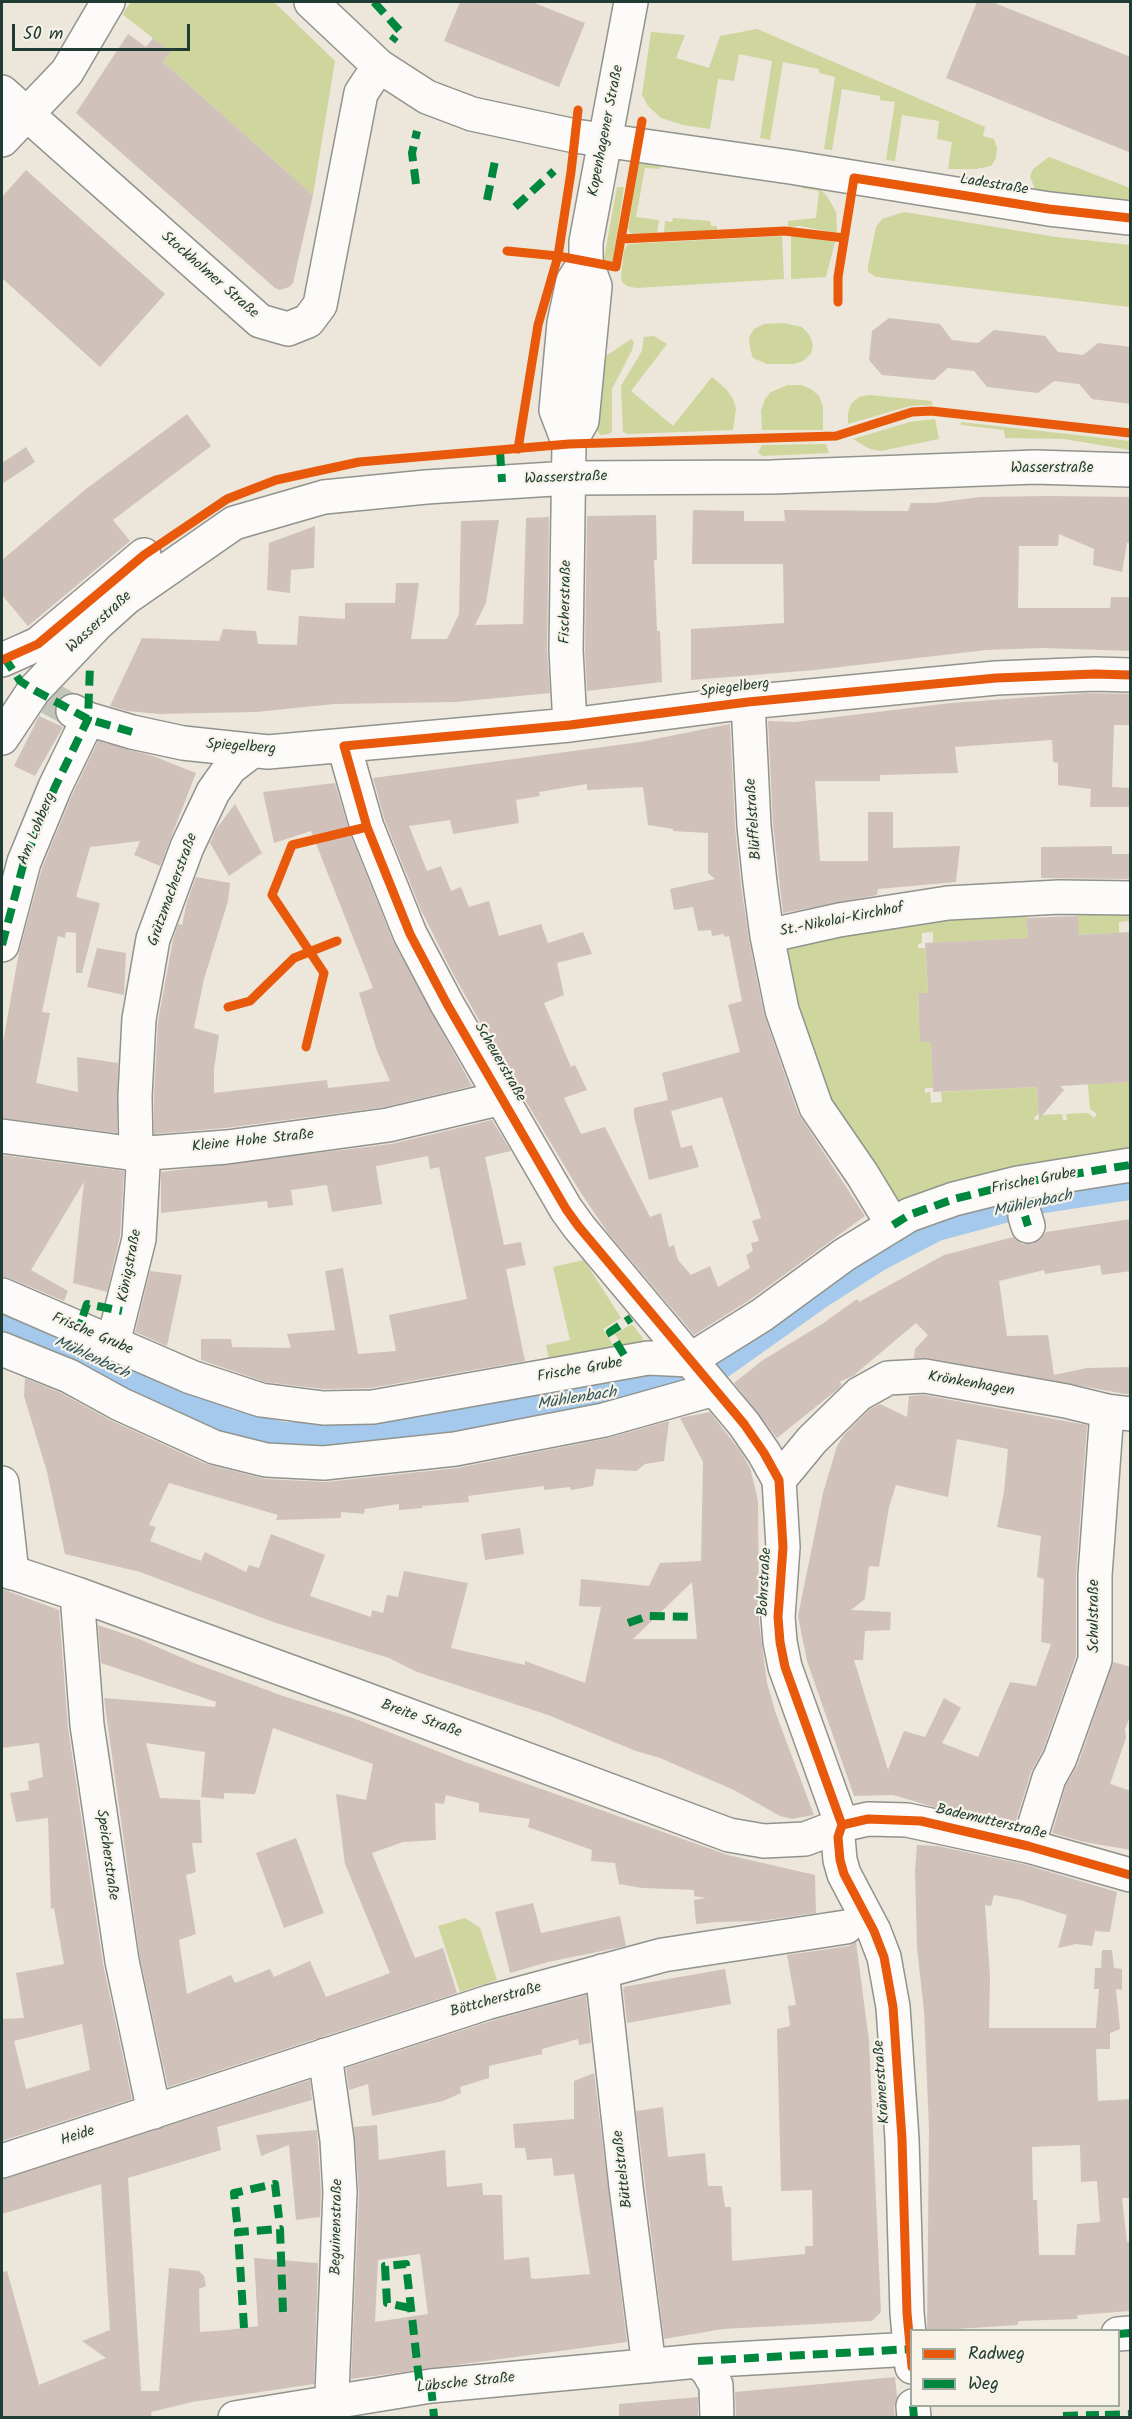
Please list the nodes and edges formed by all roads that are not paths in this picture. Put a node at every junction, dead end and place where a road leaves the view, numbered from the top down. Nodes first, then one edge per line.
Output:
1 (108, 2) edge
2 (311, 2) edge
3 (631, 2) edge
4 (379, 66) junction
5 (2, 92) edge
6 (25, 115) junction
7 (2, 140) edge
8 (605, 141) junction
9 (1131, 218) edge
10 (1131, 470) edge
11 (569, 478) junction
12 (144, 555) dead end
13 (3, 658) edge
14 (1131, 675) edge
15 (748, 702) junction
16 (61, 704) junction
17 (570, 725) junction
18 (2, 738) edge
19 (344, 746) junction
20 (251, 752) junction
21 (1131, 898) edge
22 (767, 936) junction
23 (2, 945) edge
24 (502, 1098) junction
25 (2, 1136) edge
26 (136, 1154) junction
27 (1131, 1165) edge
28 (893, 1226) junction
29 (2, 1295) edge
30 (113, 1343) junction
31 (2, 1349) edge
32 (690, 1360) junction
33 (714, 1389) junction
34 (1119, 1413) edge
35 (779, 1480) junction
36 (2, 1483) edge
37 (7, 1571) edge
38 (77, 1594) junction
39 (842, 1825) junction
40 (1028, 1846) junction
41 (1131, 1875) edge
42 (846, 1927) dead end
43 (602, 1971) junction
44 (325, 2055) junction
45 (154, 2112) junction
46 (2, 2161) edge
47 (910, 2344) edge
48 (910, 2355) edge
49 (698, 2361) junction
50 (649, 2366) junction
51 (332, 2409) edge
52 (235, 2418) edge
53 (717, 2418) edge

1 - 6 street
2 - 4 street
3 - 8 street, Kopenhagener Straße
4 - 6 street, Stockholmer Straße
4 - 8 street
5 - 6 street, Stockholmer Straße
6 - 7 street
8 - 9 street, Ladestraße
8 - 11 street, Kopenhagener Straße
10 - 11 street, Wasserstraße
11 - 16 street, Wasserstraße
11 - 17 street, Fischerstraße
12 - 13 street
13 - 16 street
14 - 15 street, Spiegelberg
15 - 17 street, Spiegelberg
15 - 22 street, Blüffelstraße
16 - 18 street
16 - 20 street, Spiegelberg
16 - 23 street, Am Lohberg
17 - 19 street, Spiegelberg
19 - 20 street, Spiegelberg
19 - 24 street, Scheuerstraße
20 - 26 street, Grützmacherstraße
21 - 22 street, St.-Nikolai-Kirchhof
22 - 28 street, St.-Nikolai-Kirchhof
24 - 26 street, Kleine Hohe Straße
24 - 32 street, Scheuerstraße
25 - 26 street, Kleine Hohe Straße
26 - 30 street, Königstraße
27 - 28 street, Frische Grube
28 - 32 street, Frische Grube
29 - 30 street, Frische Grube
30 - 32 street, Frische Grube
31 - 33 street
32 - 33 street, Bohrstraße
33 - 35 street, Bohrstraße
34 - 35 street, Krönkenhagen
34 - 40 street, Schulstraße
35 - 39 street, Bohrstraße
36 - 37 street
37 - 38 street, Breite Straße
38 - 39 street, Breite Straße
38 - 45 street, Speicherstraße
39 - 40 street, Bademutterstraße
39 - 47 street, Krämerstraße
40 - 41 street, Bademutterstraße
42 - 43 street, Böttcherstraße
43 - 44 street, Böttcherstraße
43 - 50 street, Büttelstraße
44 - 45 street, Böttcherstraße
44 - 51 street, Beguinenstraße
45 - 46 street, Heide
48 - 49 street, Lübsche Straße
49 - 50 street, Lübsche Straße
49 - 53 street
50 - 51 street, Lübsche Straße
51 - 52 street, Lübsche Straße

